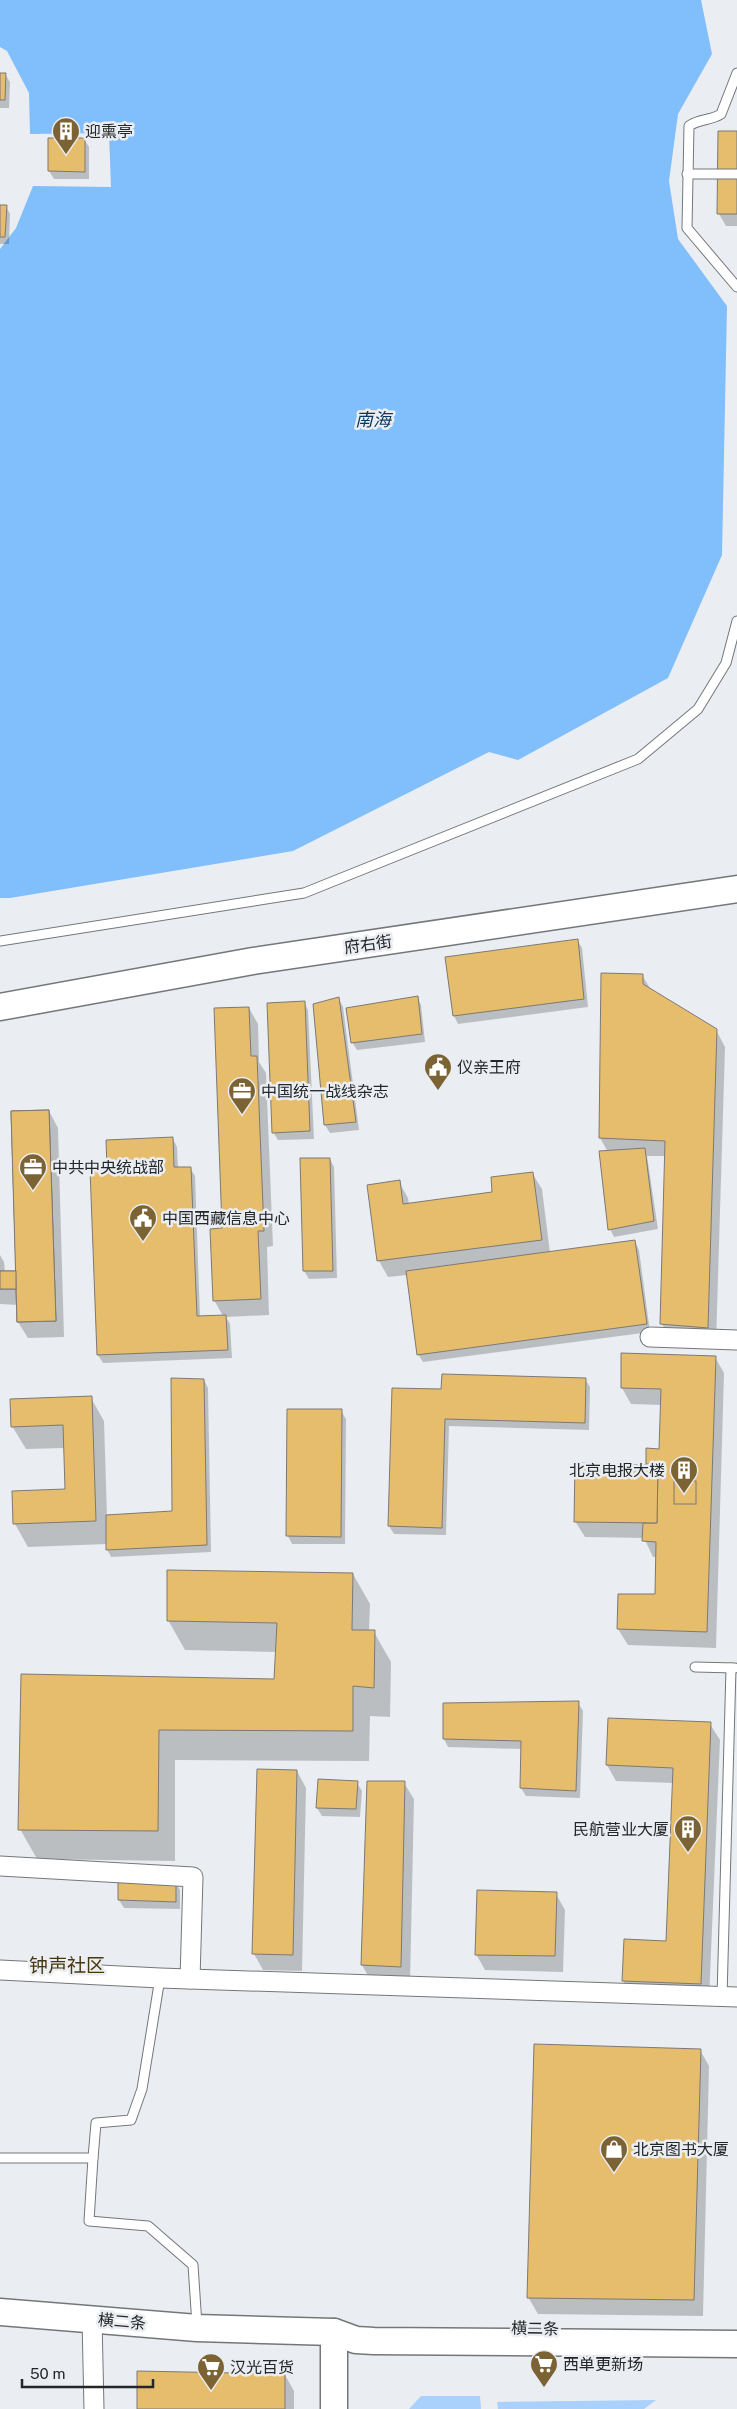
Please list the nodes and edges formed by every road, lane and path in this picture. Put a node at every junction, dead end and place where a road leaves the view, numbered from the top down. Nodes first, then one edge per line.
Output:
1 (737, 73) edge
2 (687, 174) junction
3 (737, 174) edge
4 (737, 287) edge
5 (737, 621) edge
6 (737, 889) edge
7 (0, 941) edge
8 (0, 1007) edge
9 (650, 1337) dead end
10 (737, 1340) edge
11 (695, 1668) dead end
12 (734, 1668) edge
13 (0, 1866) edge
14 (0, 1970) edge
15 (160, 1978) junction
16 (190, 1979) junction
17 (729, 1997) edge
18 (0, 2158) edge
19 (93, 2158) junction
20 (0, 2312) edge
21 (92, 2319) junction
22 (197, 2328) junction
23 (334, 2332) junction
24 (737, 2332) edge
25 (737, 2344) edge
26 (94, 2409) edge
27 (334, 2409) edge

1 - 2 lane
2 - 3 lane
2 - 4 lane
5 - 7 lane
6 - 8 street, 府右街
9 - 10 street
11 - 12 lane
12 - 17 lane
13 - 16 street
14 - 15 street
15 - 16 street
15 - 19 lane
16 - 17 street
18 - 19 lane
19 - 22 lane
20 - 21 street, 横二条
21 - 22 street, 横二条
21 - 26 street
22 - 23 street, 横二条
23 - 24 street, 横二条
23 - 25 street, 横二条
23 - 27 street

